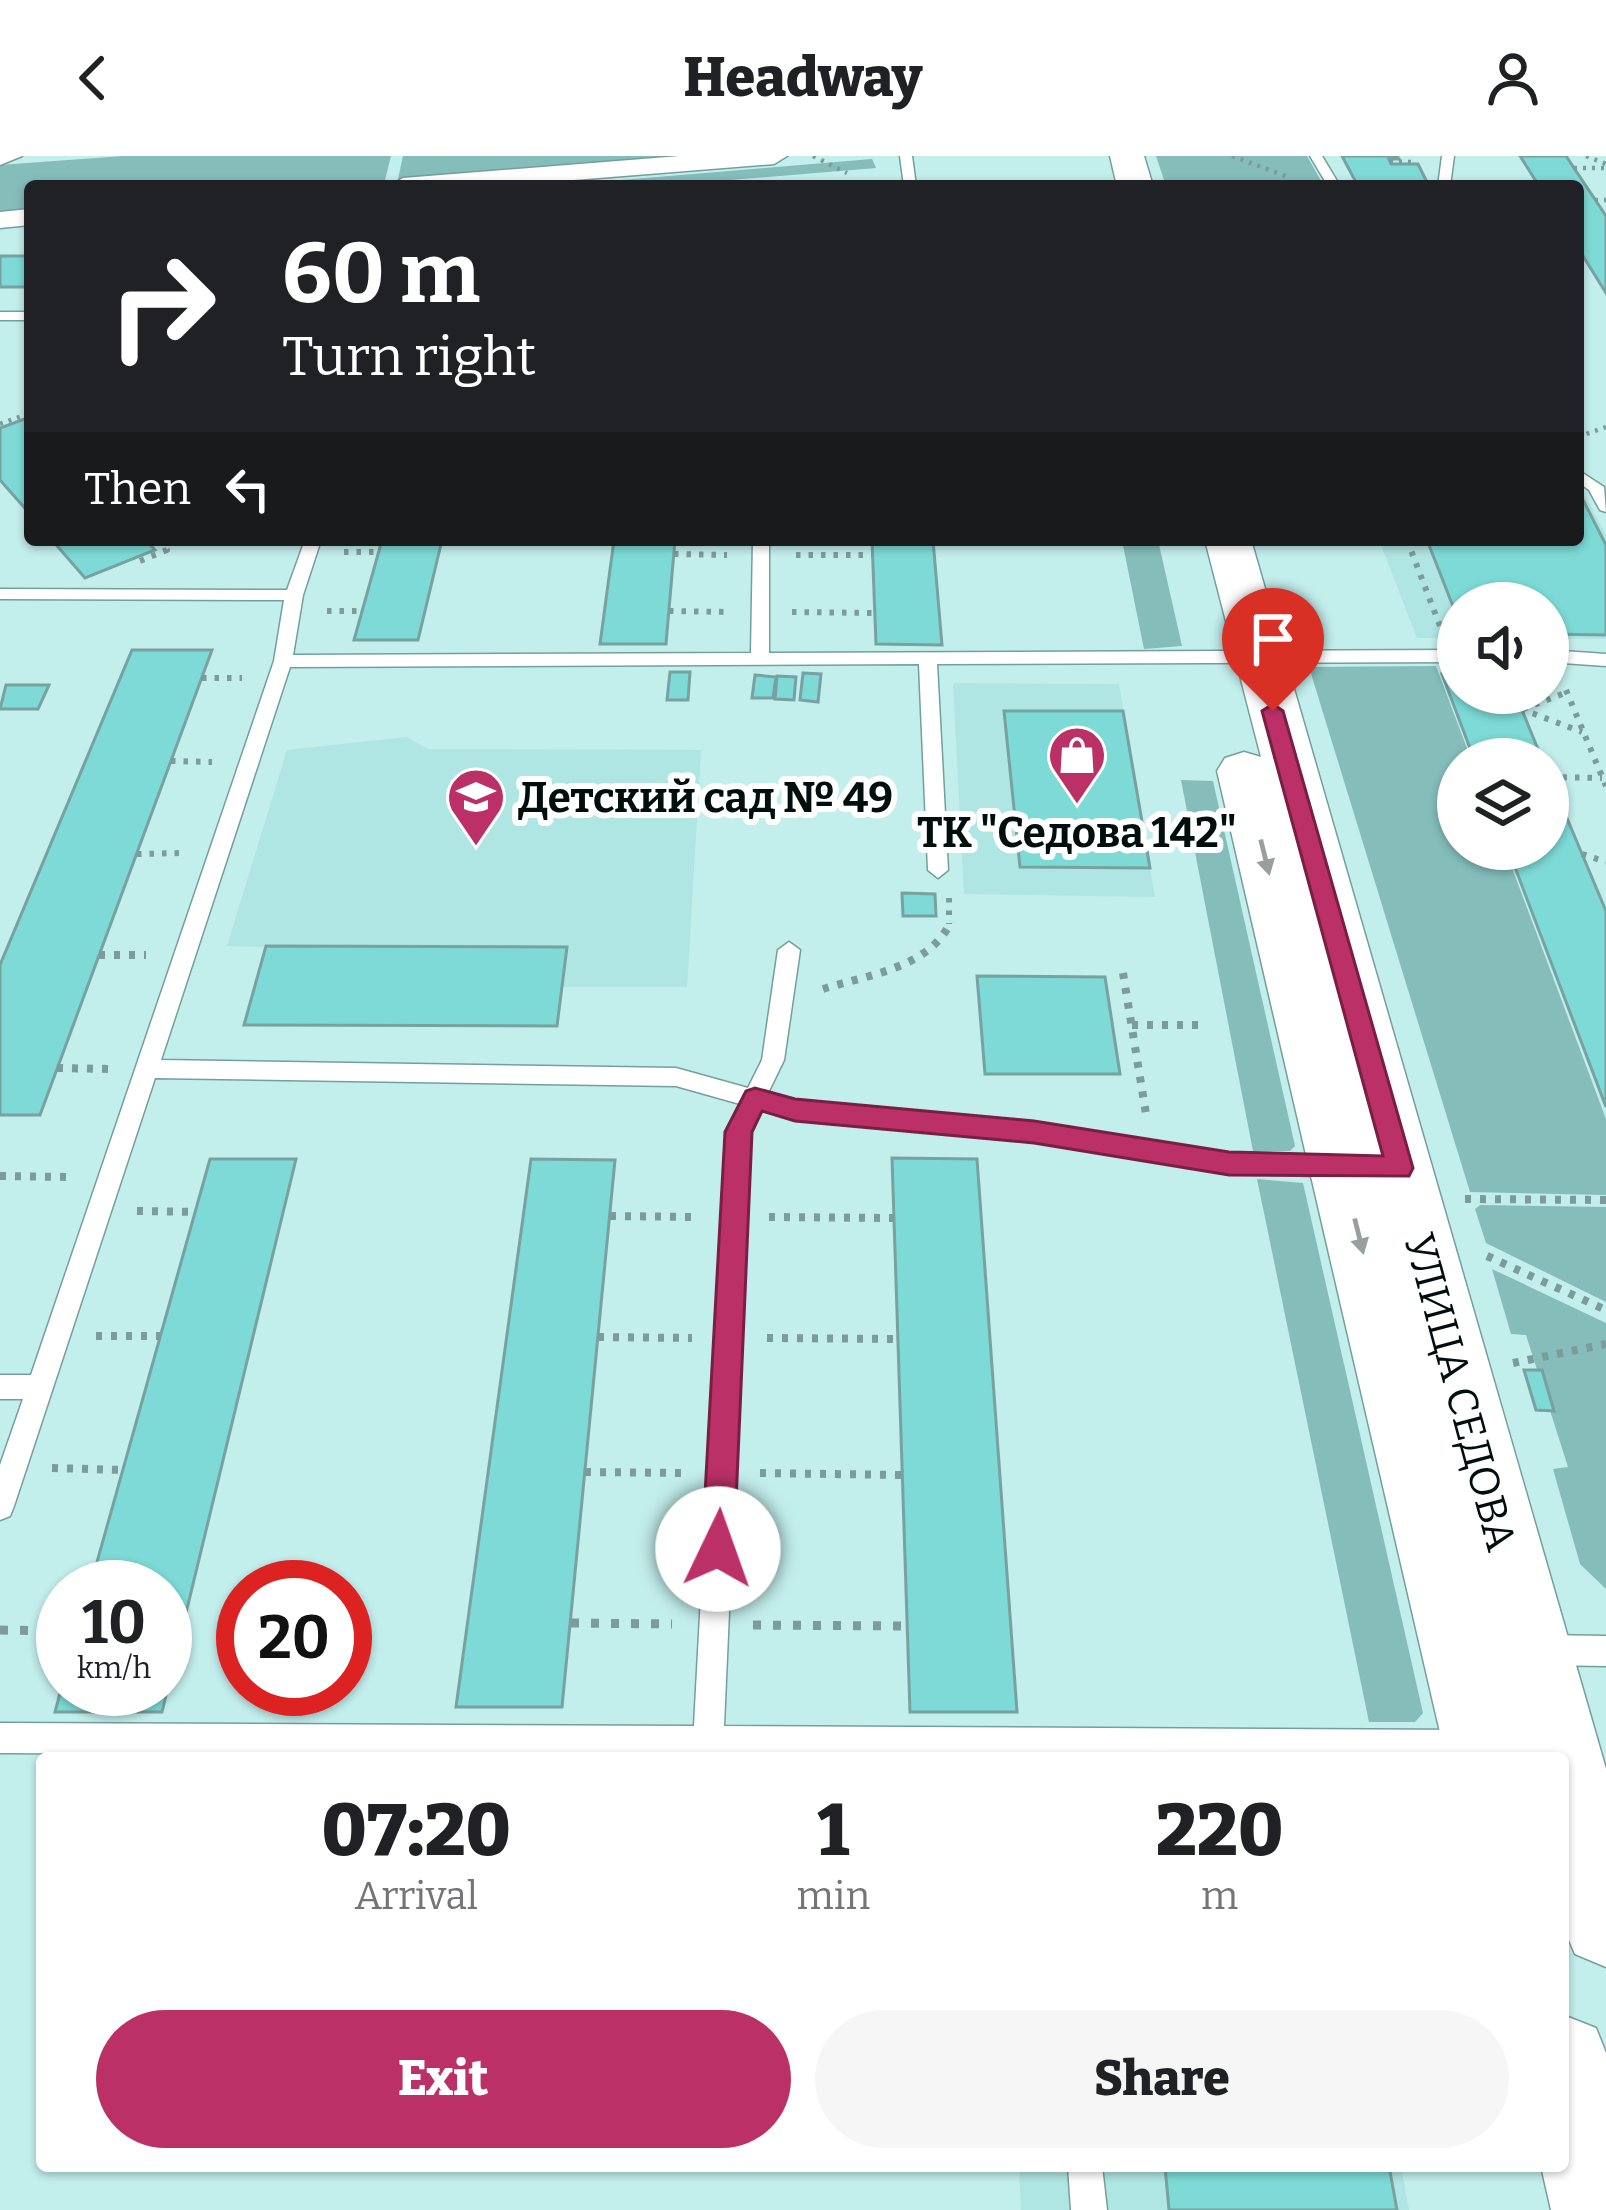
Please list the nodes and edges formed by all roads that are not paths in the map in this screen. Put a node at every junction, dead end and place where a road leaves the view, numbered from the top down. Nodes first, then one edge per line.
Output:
1 (773, 156) edge
2 (477, 180) edge
3 (1584, 479) edge
4 (1606, 507) edge
5 (311, 546) edge
6 (761, 546) edge
7 (1189, 546) edge
8 (1228, 546) edge
9 (0, 595) edge
10 (294, 595) junction
11 (1237, 655) junction
12 (1437, 656) edge
13 (1569, 657) edge
14 (500, 658) junction
15 (760, 658) junction
16 (928, 658) junction
17 (1606, 660) edge
18 (284, 661) junction
19 (498, 682) dead end
20 (938, 870) road end
21 (789, 950) dead end
22 (147, 1070) junction
23 (755, 1099) junction
24 (1371, 1168) junction
25 (0, 1387) edge
26 (39, 1387) junction
27 (0, 1507) edge
28 (1497, 1649) junction
29 (1606, 1651) edge
30 (0, 1738) edge
31 (708, 1741) junction
32 (1049, 1752) edge
33 (1530, 1752) edge
34 (1569, 1840) edge
35 (1606, 1923) edge
36 (1569, 2085) edge
37 (1086, 2172) edge
38 (1089, 2210) edge
39 (1600, 2210) edge

1 - 2 street
3 - 4 lane
5 - 10 lane
6 - 15 lane
7 - 11 main road, УЛИЦА СЕДОВА
8 - 11 main road, УЛИЦА СЕДОВА
9 - 10 lane
10 - 18 lane
11 - 12 lane
11 - 16 lane
11 - 24 main road, УЛИЦА СЕДОВА
13 - 17 lane
14 - 15 lane
14 - 18 lane
14 - 19 lane
15 - 16 lane
16 - 20 lane
18 - 22 lane
21 - 23 lane
22 - 23 lane
22 - 26 lane
23 - 24 lane
23 - 31 lane
24 - 28 main road, УЛИЦА СЕДОВА
25 - 26 lane
26 - 27 lane
28 - 29 lane
28 - 33 main road, УЛИЦА СЕДОВА
30 - 31 lane
31 - 32 lane
34 - 35 main road, УЛИЦА СЕДОВА
36 - 39 main road
37 - 38 lane

